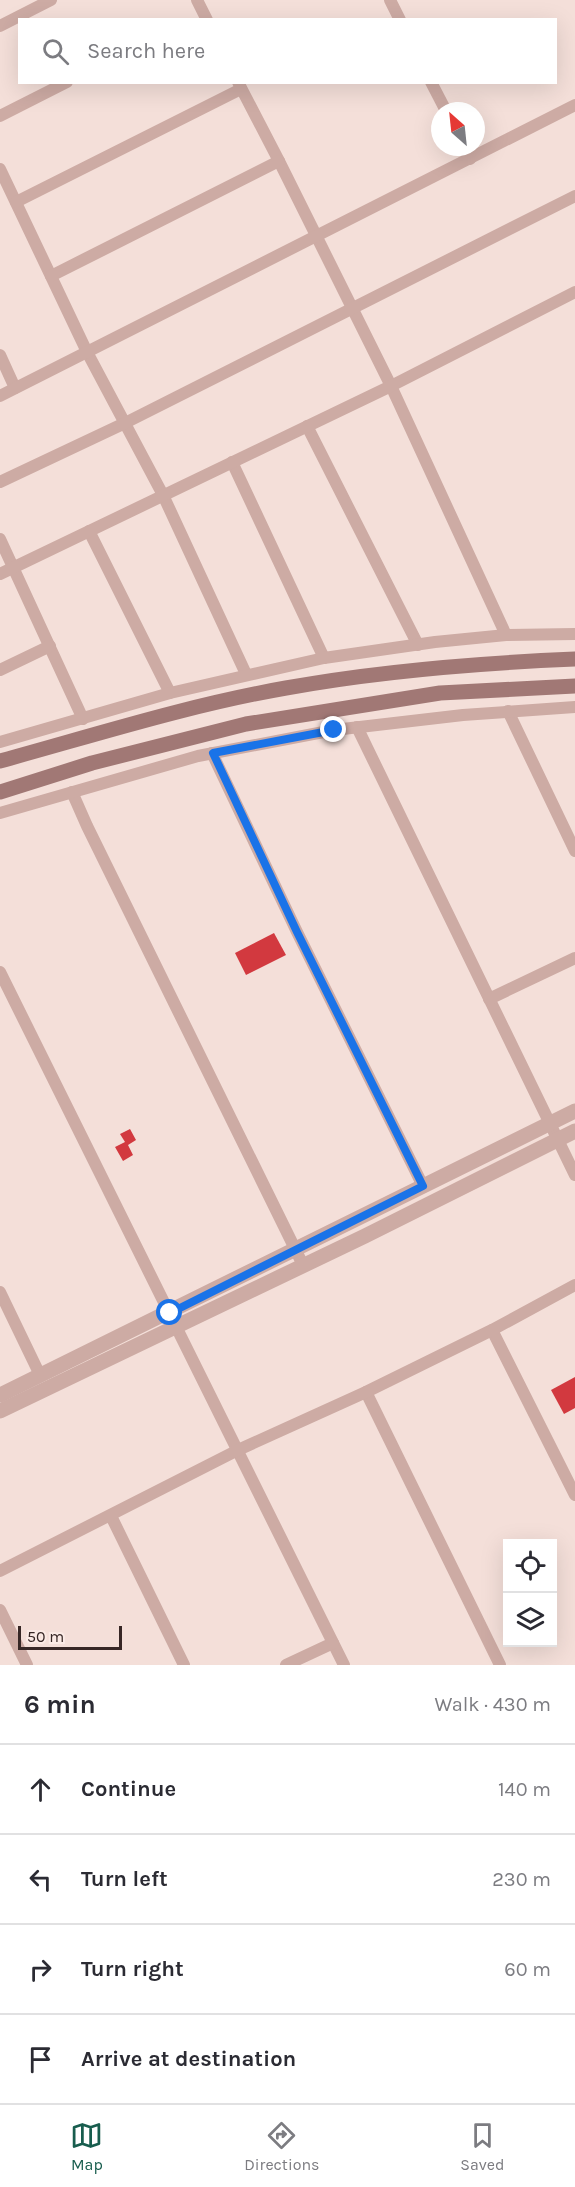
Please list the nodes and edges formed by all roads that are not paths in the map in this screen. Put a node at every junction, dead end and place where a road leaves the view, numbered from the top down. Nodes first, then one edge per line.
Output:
1 (51, 0) edge
2 (197, 0) edge
3 (390, 0) edge
4 (202, 18) edge
5 (399, 18) edge
6 (0, 26) edge
7 (63, 84) edge
8 (432, 84) edge
9 (239, 86) edge
10 (441, 102) edge
11 (575, 105) edge
12 (0, 116) edge
13 (468, 156) edge
14 (470, 159) junction
15 (279, 161) junction
16 (0, 169) edge
17 (575, 196) edge
18 (16, 202) junction
19 (317, 237) junction
20 (51, 276) junction
21 (575, 292) edge
22 (352, 307) junction
23 (87, 352) junction
24 (0, 356) edge
25 (391, 386) junction
26 (15, 388) junction
27 (0, 396) edge
28 (125, 423) junction
29 (307, 426) junction
30 (232, 462) junction
31 (0, 482) edge
32 (163, 495) junction
33 (89, 531) junction
34 (0, 539) edge
35 (14, 567) junction
36 (0, 574) edge
37 (575, 634) edge
38 (507, 635) junction
39 (418, 645) junction
40 (50, 646) junction
41 (324, 658) junction
42 (575, 658) edge
43 (0, 670) edge
44 (246, 674) junction
45 (575, 686) edge
46 (170, 693) junction
47 (575, 707) edge
48 (508, 711) junction
49 (83, 719) junction
50 (357, 727) junction
51 (0, 742) edge
52 (213, 753) junction
53 (0, 761) edge
54 (0, 792) edge
55 (72, 792) junction
56 (0, 813) edge
57 (575, 851) edge
58 (575, 958) edge
59 (0, 972) edge
60 (489, 999) junction
61 (575, 1111) edge
62 (550, 1124) junction
63 (575, 1131) edge
64 (558, 1139) junction
65 (575, 1175) edge
66 (423, 1186) junction
67 (295, 1250) junction
68 (303, 1265) junction
69 (575, 1285) edge
70 (0, 1292) edge
71 (173, 1319) junction
72 (492, 1330) junction
73 (40, 1375) junction
74 (366, 1392) junction
75 (0, 1395) edge
76 (0, 1412) edge
77 (238, 1450) junction
78 (575, 1495) edge
79 (111, 1516) junction
80 (0, 1571) edge
81 (0, 1610) edge
82 (333, 1643) junction
83 (27, 1665) edge
84 (184, 1665) edge
85 (286, 1665) edge
86 (344, 1665) edge
87 (500, 1665) edge

1 - 6 street
2 - 4 street
3 - 5 street
7 - 12 street
8 - 10 street
9 - 15 street
9 - 18 street
11 - 14 street
13 - 14 street
14 - 19 street
15 - 19 street
15 - 20 street
16 - 18 street
17 - 22 street
18 - 20 street
19 - 22 street
19 - 23 street
20 - 23 street
21 - 25 street
22 - 25 street
22 - 28 street
23 - 26 street
23 - 28 street
24 - 26 street
25 - 29 street
25 - 38 street
26 - 27 street
28 - 31 street
28 - 32 street
29 - 30 street
29 - 39 street
30 - 32 street
30 - 41 street
32 - 33 street
32 - 44 street
33 - 35 street
33 - 46 street
34 - 35 street
35 - 36 street
35 - 40 street
37 - 38 street
38 - 39 street
39 - 41 street
40 - 43 street
40 - 49 street
41 - 44 street
42 - 53 main road
44 - 46 street
45 - 54 main road
46 - 49 street
47 - 48 street
48 - 50 street
48 - 57 street
49 - 51 street
50 - 52 street
50 - 60 street
52 - 55 street
52 - 66 street
55 - 56 street
55 - 67 street
58 - 60 street
59 - 71 street
60 - 62 street
61 - 62 street
62 - 64 street
62 - 66 street
63 - 64 street
64 - 65 street
64 - 68 street
66 - 67 street
67 - 68 street
67 - 71 street
68 - 71 street
69 - 72 street
70 - 73 street
71 - 73 street
71 - 76 street
71 - 77 street
72 - 74 street
72 - 78 street
73 - 75 street
74 - 77 street
74 - 87 street
77 - 79 street
77 - 82 street
79 - 80 street
79 - 84 street
81 - 83 street
82 - 85 street
82 - 86 street

